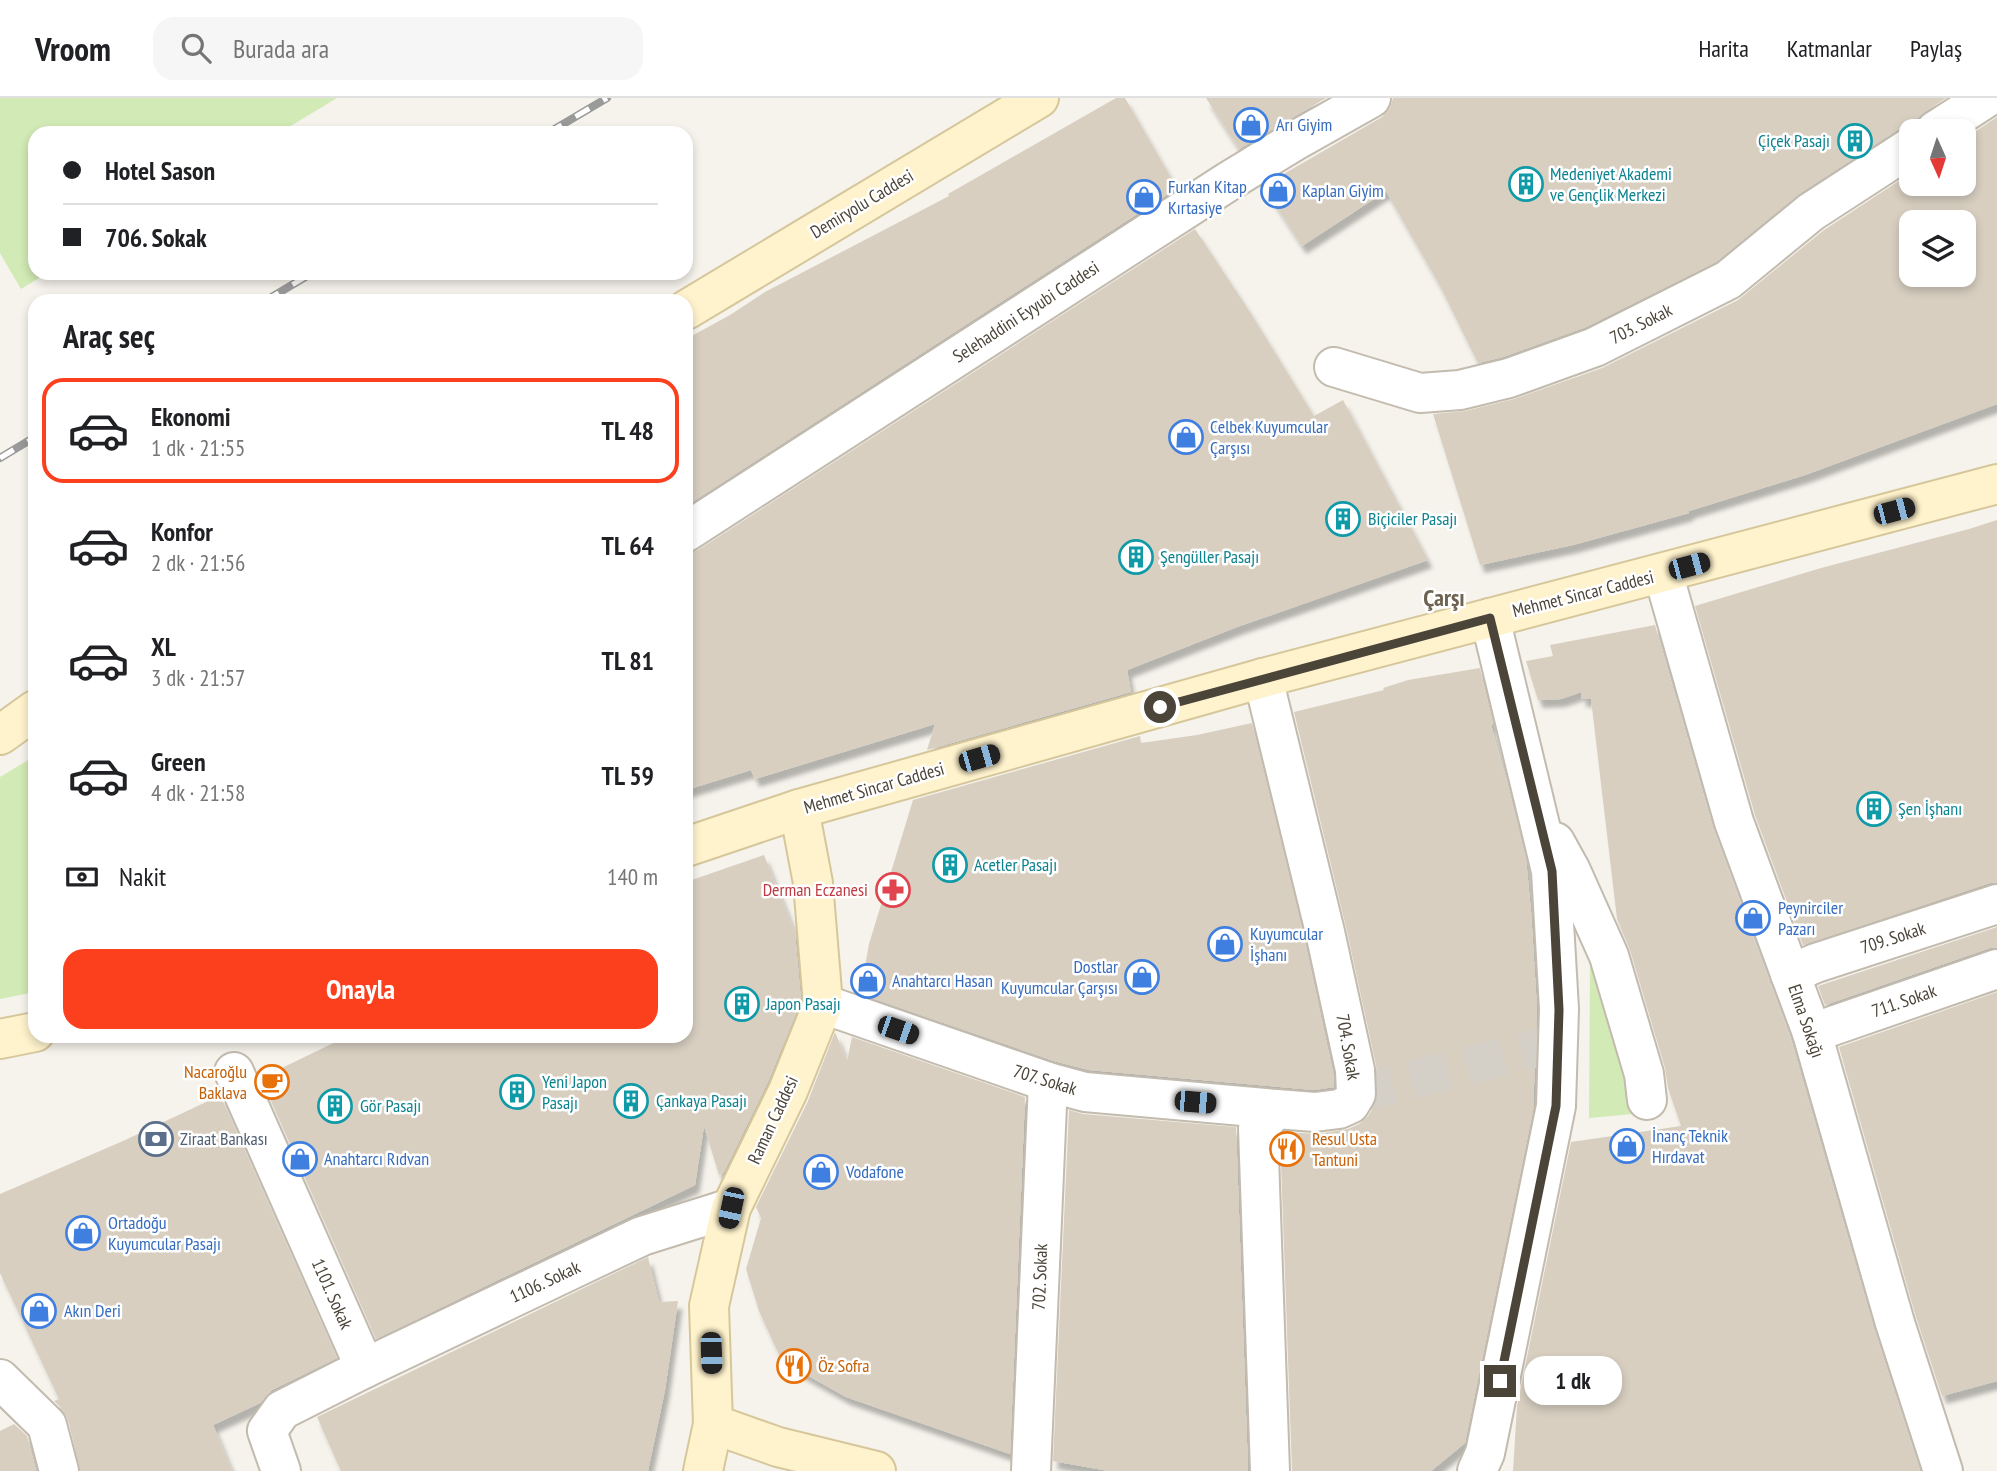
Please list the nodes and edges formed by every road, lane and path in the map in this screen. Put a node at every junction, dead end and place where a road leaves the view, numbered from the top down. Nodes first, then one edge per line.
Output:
1 (1039, 98) edge
2 (1371, 98) edge
3 (1986, 98) edge
4 (1954, 119) edge
5 (1899, 155) edge
6 (693, 306) edge
7 (1334, 367) dead end
8 (1997, 484) edge
9 (693, 527) edge
10 (1663, 573) junction
11 (1490, 618) junction
12 (1263, 678) junction
13 (28, 715) edge
14 (0, 734) edge
15 (1536, 806) junction
16 (799, 809) junction
17 (693, 845) edge
18 (1997, 904) edge
19 (1997, 970) edge
20 (1790, 974) junction
21 (823, 1004) junction
22 (28, 1033) edge
23 (1812, 1033) junction
24 (0, 1039) edge
25 (234, 1072) dead end
26 (1048, 1082) junction
27 (1647, 1100) dead end
28 (1276, 1109) junction
29 (731, 1208) junction
30 (365, 1368) junction
31 (0, 1379) edge
32 (713, 1424) junction
33 (59, 1471) edge
34 (281, 1471) edge
35 (702, 1471) edge
36 (876, 1471) edge
37 (1031, 1471) edge
38 (1270, 1471) edge
39 (1477, 1471) edge
40 (1943, 1471) edge

1 - 6 street, Demiryolu Caddesi
2 - 9 street, Selehaddini Eyyubi Caddesi
3 - 4 street
5 - 7 street, 703. Sokak
8 - 10 street, Mehmet Sincar Caddesi
10 - 11 street, Mehmet Sincar Caddesi
10 - 20 street, Elma Sokağı
11 - 12 street, Mehmet Sincar Caddesi
11 - 15 street
12 - 16 street, Mehmet Sincar Caddesi
12 - 28 street, 704. Sokak
13 - 14 street
15 - 27 street
15 - 39 street
16 - 17 street, Mehmet Sincar Caddesi
16 - 21 street, Raman Caddesi
18 - 20 street, 709. Sokak
19 - 23 street, 711. Sokak
20 - 23 street, Elma Sokağı
21 - 26 street, 707. Sokak
21 - 29 street, Raman Caddesi
22 - 24 street
23 - 40 street, Elma Sokağı
25 - 30 street, 1101. Sokak
26 - 28 street, 707. Sokak
26 - 37 street, 702. Sokak
28 - 38 street
29 - 30 street, 1106. Sokak
29 - 32 street, Raman Caddesi
30 - 34 street
31 - 33 street
32 - 35 street, Raman Caddesi
32 - 36 street

